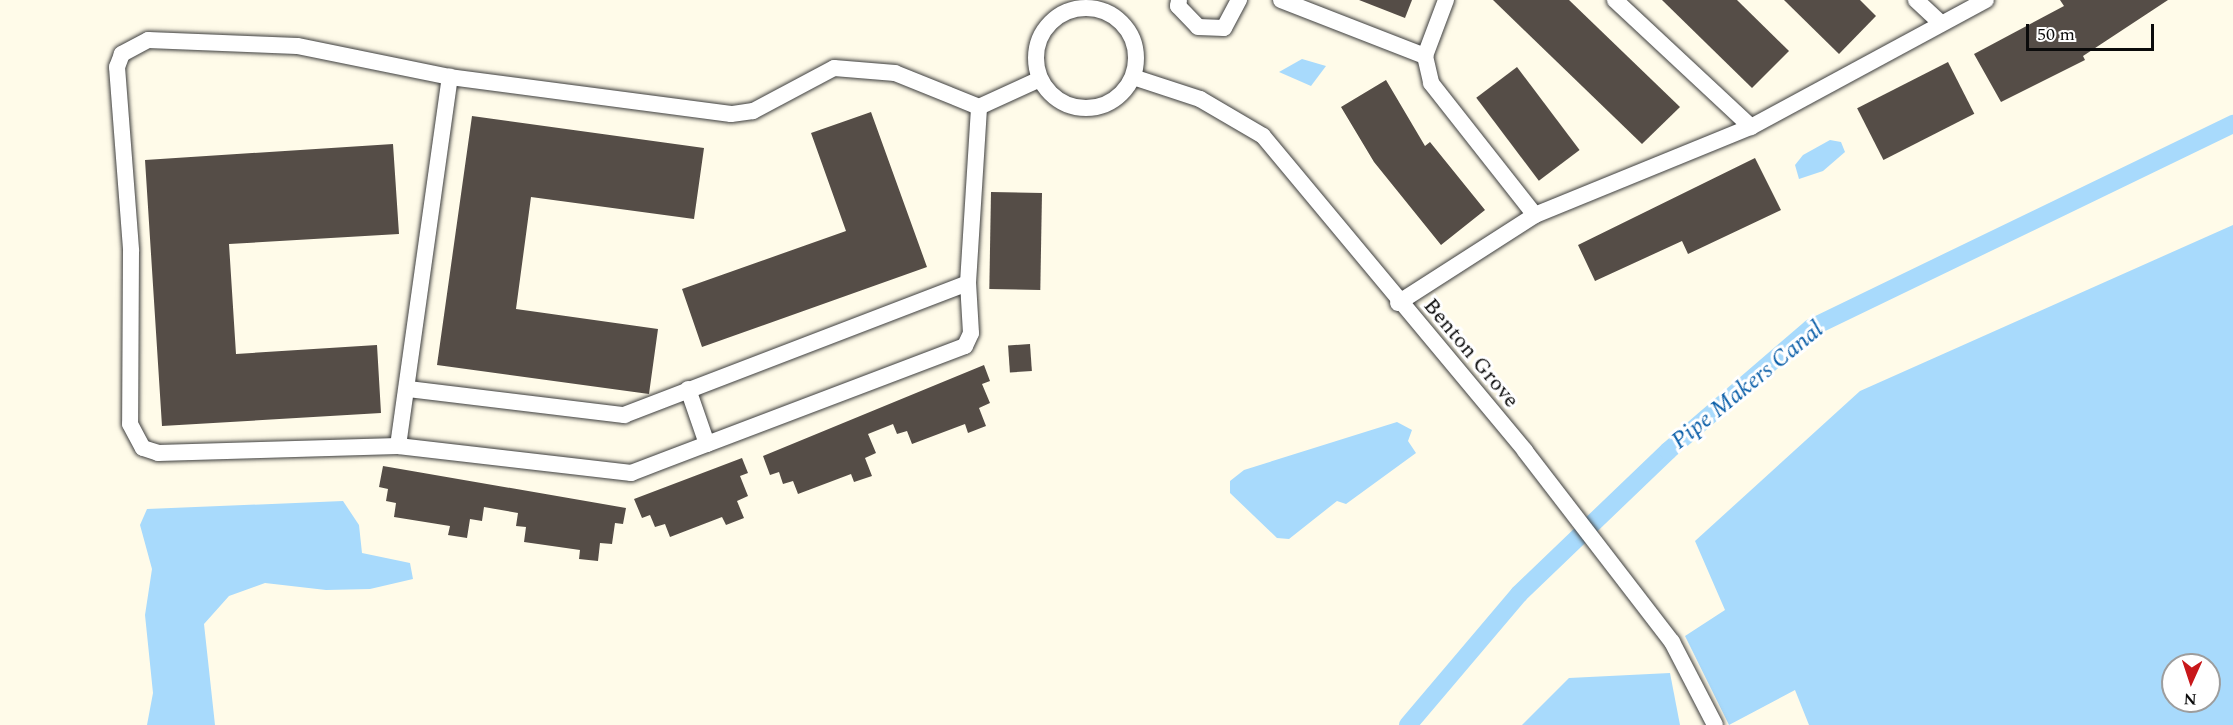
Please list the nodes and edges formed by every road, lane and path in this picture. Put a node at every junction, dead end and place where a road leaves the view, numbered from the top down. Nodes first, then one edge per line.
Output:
1 (1179, 0) edge
2 (1239, 0) edge
3 (1281, 0) edge
4 (1446, 0) edge
5 (1615, 0) edge
6 (1916, 0) edge
7 (1986, 0) edge
8 (1065, 5) edge
9 (1941, 23) junction
10 (1425, 56) junction
11 (450, 77) junction
12 (1133, 77) junction
13 (1040, 79) junction
14 (979, 107) junction
15 (1751, 127) junction
16 (1535, 215) junction
17 (968, 283) junction
18 (1398, 303) junction
19 (408, 388) junction
20 (688, 389) junction
21 (708, 444) junction
22 (398, 446) junction
23 (1715, 725) edge

1 - 2 street
3 - 10 street
4 - 10 street
5 - 15 street
6 - 9 street
7 - 9 street
8 - 12 street
8 - 13 street
9 - 15 street
10 - 16 street
11 - 14 street
11 - 19 street
11 - 22 street
12 - 13 street
12 - 18 street, Benton Grove
13 - 14 street
14 - 17 street
15 - 16 street
16 - 18 street
17 - 20 street
17 - 21 street
18 - 23 street, Benton Grove
19 - 20 street
19 - 22 street
20 - 21 street
21 - 22 street

